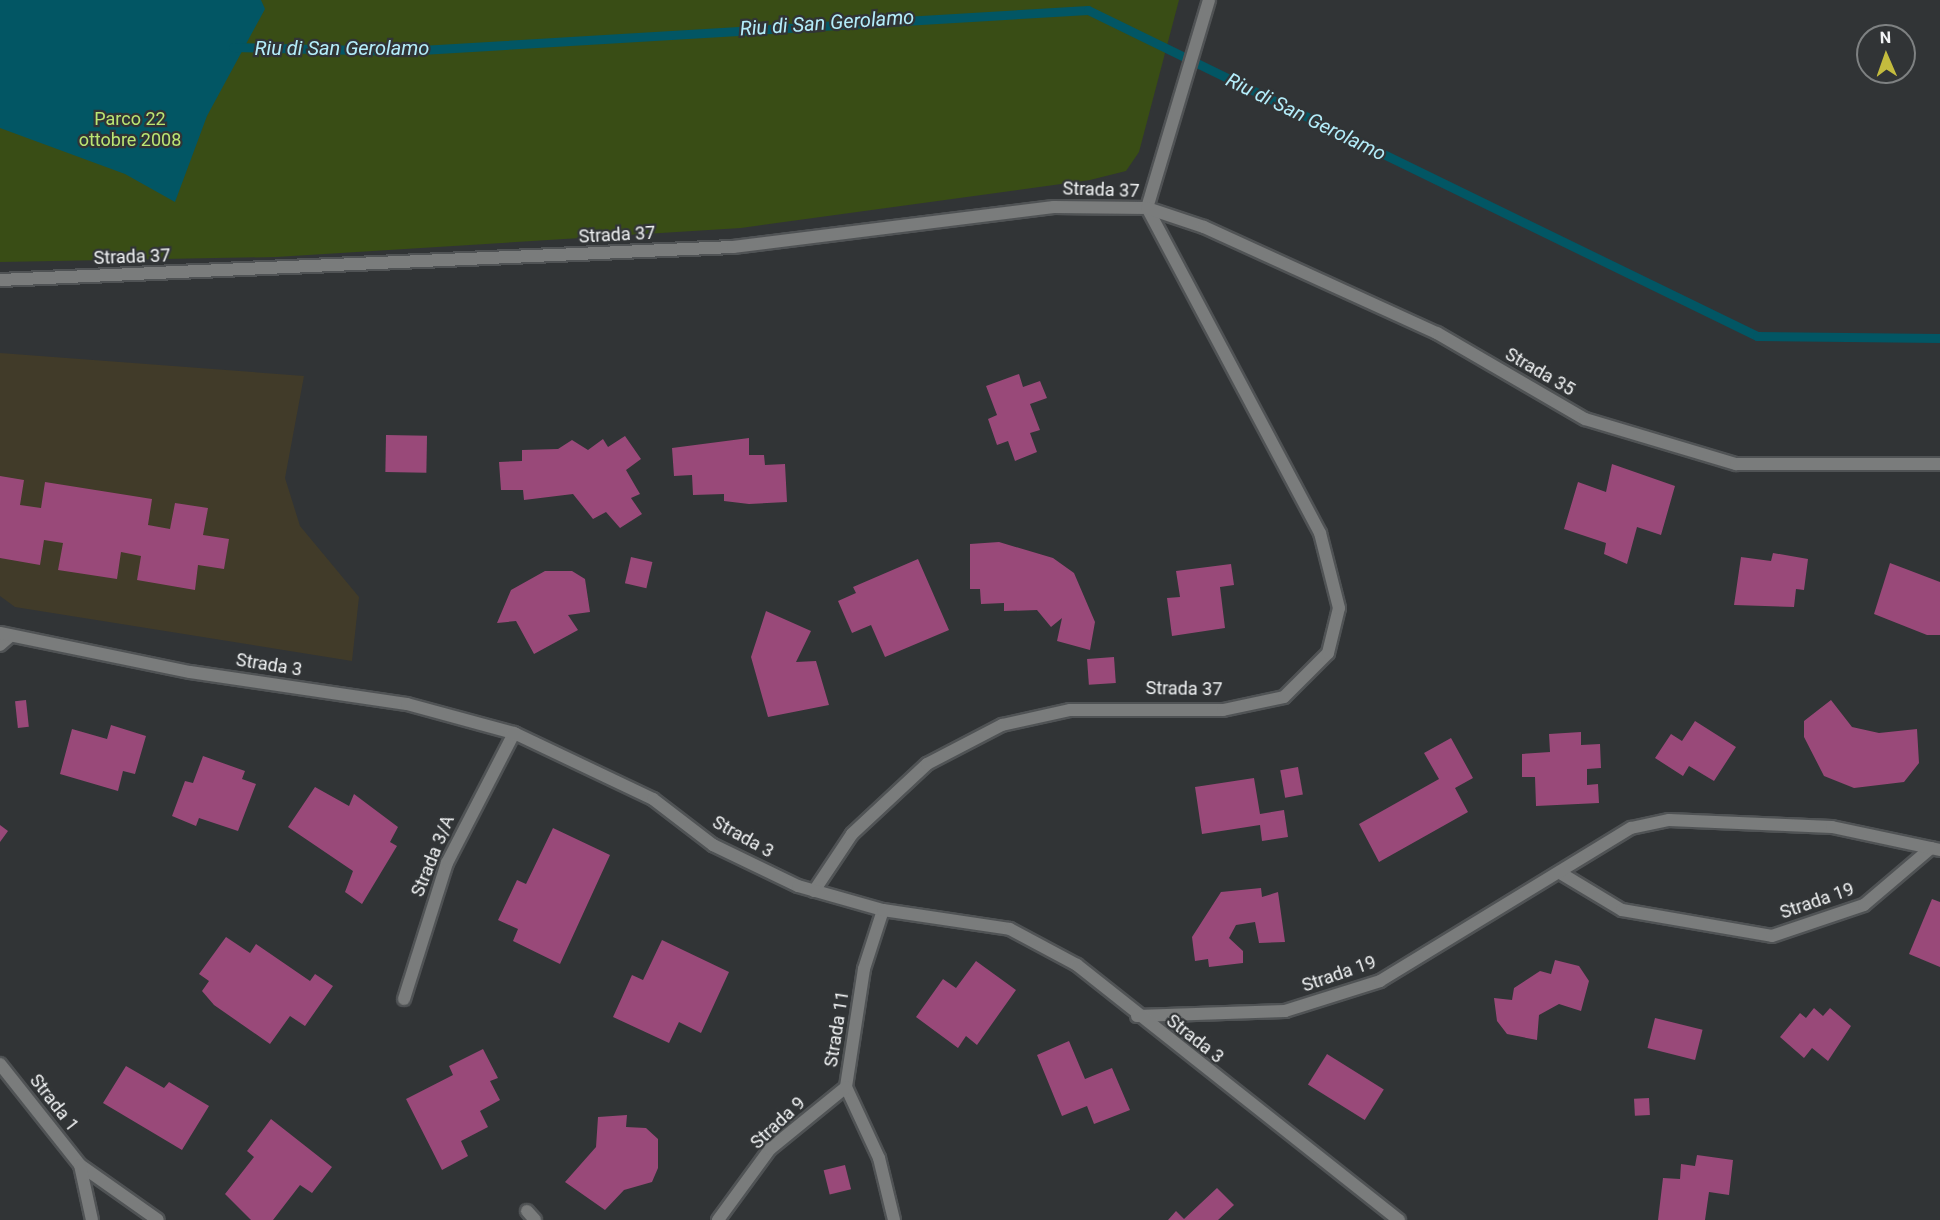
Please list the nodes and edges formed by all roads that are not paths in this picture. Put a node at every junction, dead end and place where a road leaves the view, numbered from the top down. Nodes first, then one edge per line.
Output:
1 (1209, 0) edge
2 (1147, 208) junction
3 (0, 280) edge
4 (1940, 464) edge
5 (3, 639) edge
6 (514, 733) junction
7 (1936, 849) edge
8 (1562, 874) junction
9 (814, 891) junction
10 (883, 910) junction
11 (404, 999) dead end
12 (1137, 1016) junction
13 (0, 1064) edge
14 (846, 1087) junction
15 (80, 1165) junction
16 (92, 1220) edge
17 (158, 1220) edge
18 (718, 1220) edge
19 (894, 1220) edge
20 (1399, 1220) edge

1 - 2 street
2 - 3 street, Strada 37
2 - 4 street, Strada 35
2 - 9 street, Strada 37
5 - 6 street, Strada 3
6 - 9 street, Strada 3
6 - 11 street, Strada 3/A
7 - 8 street, Strada 19
7 - 8 street, Strada 19
8 - 12 street, Strada 19
9 - 10 street, Strada 3
10 - 12 street, Strada 3
10 - 14 street, Strada 11
12 - 20 street, Strada 3
13 - 15 street, Strada 1
14 - 18 street, Strada 9
14 - 19 street, Strada 11
15 - 16 street, Strada 1
15 - 17 street, Strada 1

